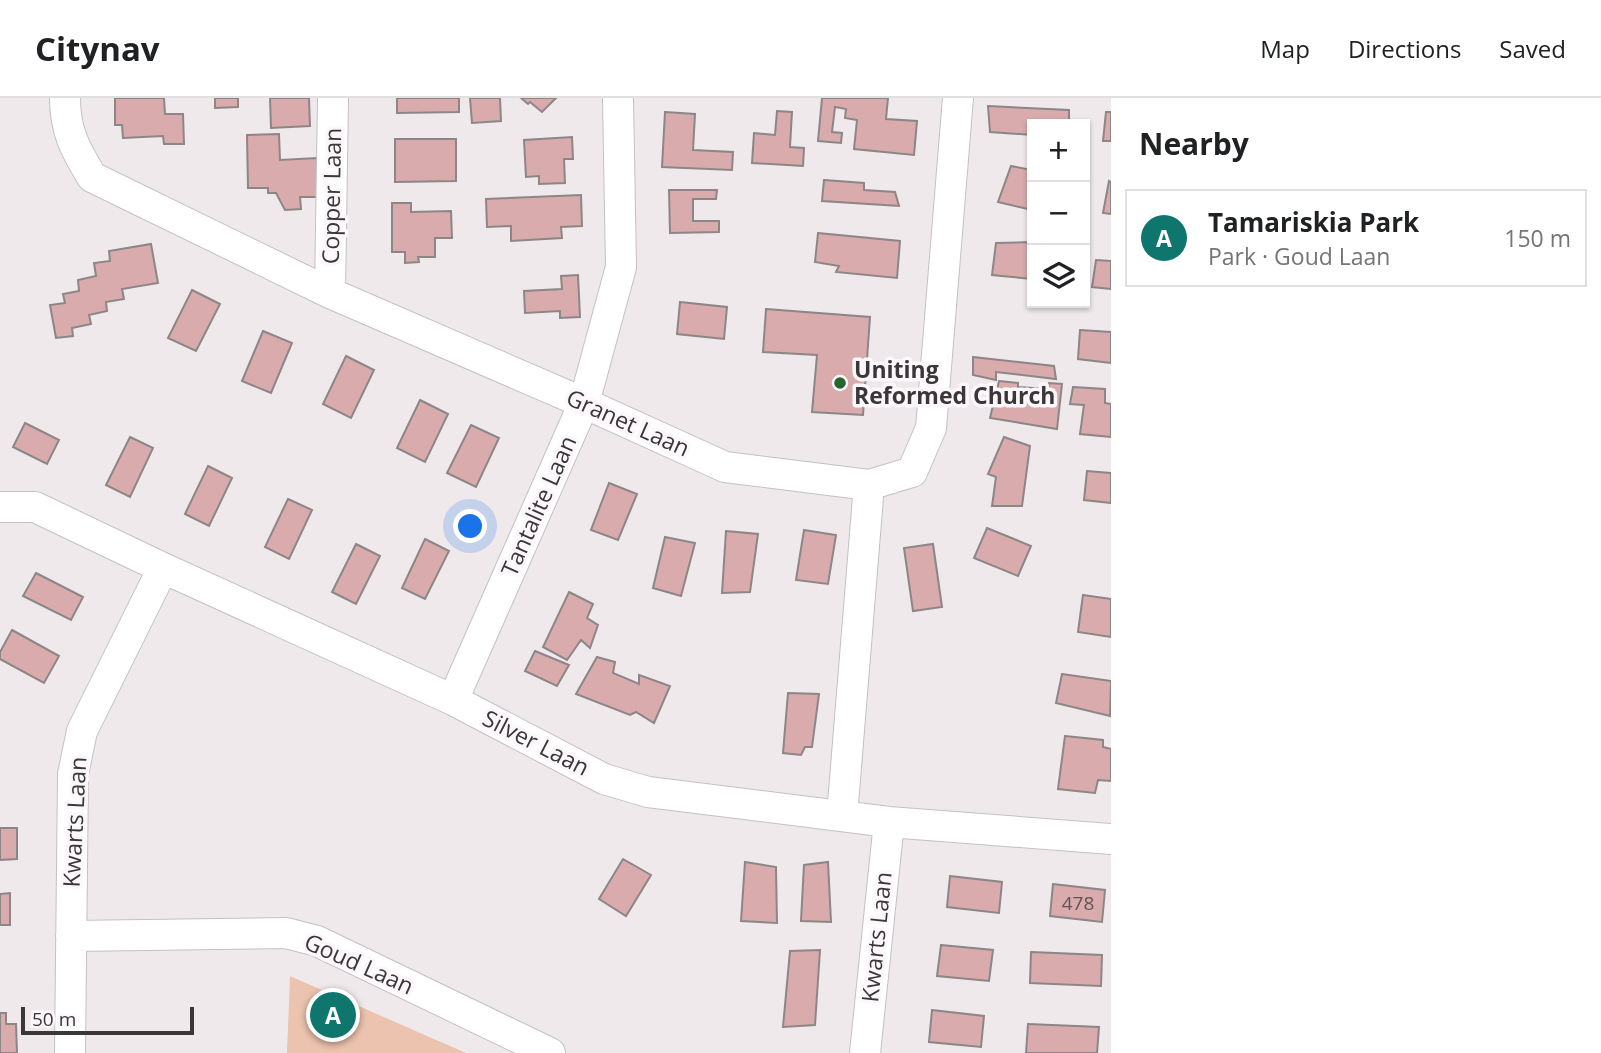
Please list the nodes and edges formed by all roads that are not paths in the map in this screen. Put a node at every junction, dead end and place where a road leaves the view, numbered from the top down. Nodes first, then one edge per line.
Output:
1 (65, 98) edge
2 (333, 98) edge
3 (618, 98) edge
4 (958, 98) edge
5 (330, 293) junction
6 (584, 403) junction
7 (869, 485) junction
8 (0, 508) edge
9 (163, 568) junction
10 (453, 700) junction
11 (842, 816) junction
12 (889, 821) junction
13 (1111, 839) edge
14 (71, 936) junction
15 (71, 1053) edge
16 (550, 1053) edge
17 (865, 1053) edge

1 - 5 street, Granet Laan
2 - 5 street, Copper Laan
3 - 6 street, Tantalite Laan
4 - 7 street, Granet Laan
5 - 6 street, Granet Laan
6 - 7 street, Granet Laan
6 - 10 street, Tantalite Laan
7 - 11 street
8 - 9 street, Silver Laan
9 - 10 street, Silver Laan
9 - 14 street, Kwarts Laan
10 - 11 street, Silver Laan
11 - 12 street, Silver Laan
12 - 13 street, Silver Laan
12 - 17 street, Kwarts Laan
14 - 15 street, Kwarts Laan
14 - 16 street, Goud Laan

